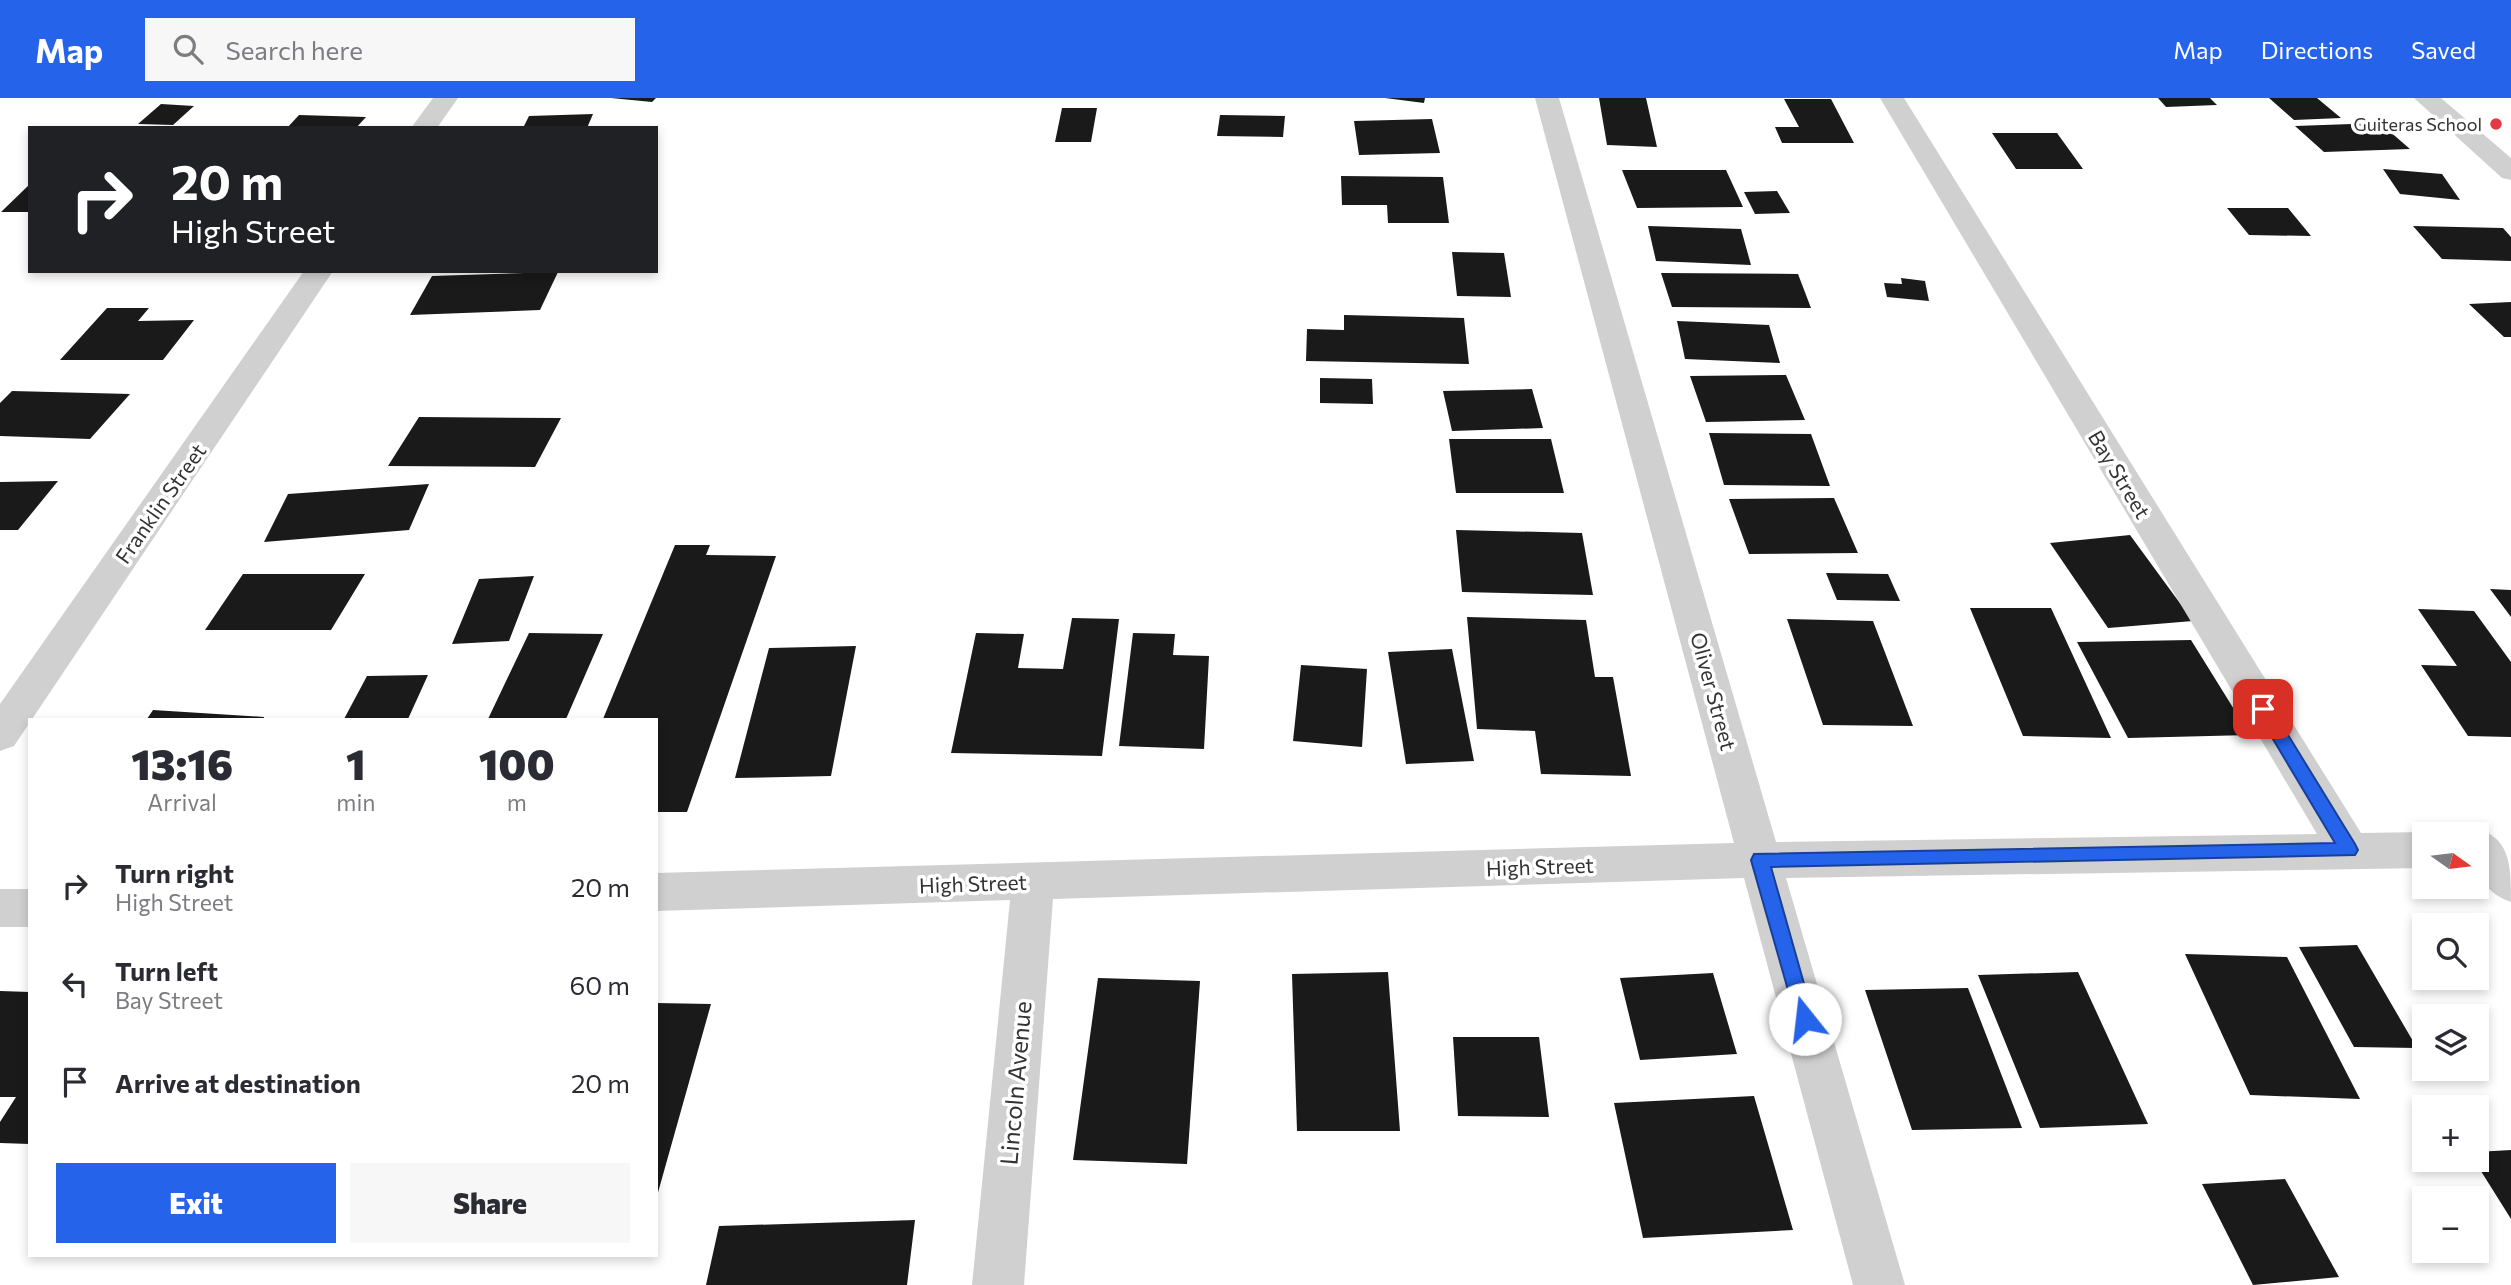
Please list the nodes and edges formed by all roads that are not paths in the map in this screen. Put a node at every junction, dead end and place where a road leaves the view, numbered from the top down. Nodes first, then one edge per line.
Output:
1 (446, 98) edge
2 (1547, 98) edge
3 (1892, 98) edge
4 (2426, 98) edge
5 (425, 126) edge
6 (2511, 172) edge
7 (318, 273) edge
8 (0, 735) edge
9 (2349, 850) junction
10 (2412, 850) edge
11 (1760, 860) junction
12 (1033, 881) junction
13 (658, 892) edge
14 (0, 908) edge
15 (28, 908) edge
16 (998, 1285) edge
17 (1879, 1285) edge

1 - 5 street
2 - 11 street, Oliver Street
3 - 9 street, Bay Street
4 - 6 street
7 - 8 street, Franklin Street
9 - 10 street, High Street
9 - 11 street, High Street
11 - 12 street, High Street
11 - 17 street, Oliver Street
12 - 13 street, High Street
12 - 16 street, Lincoln Avenue
14 - 15 street

